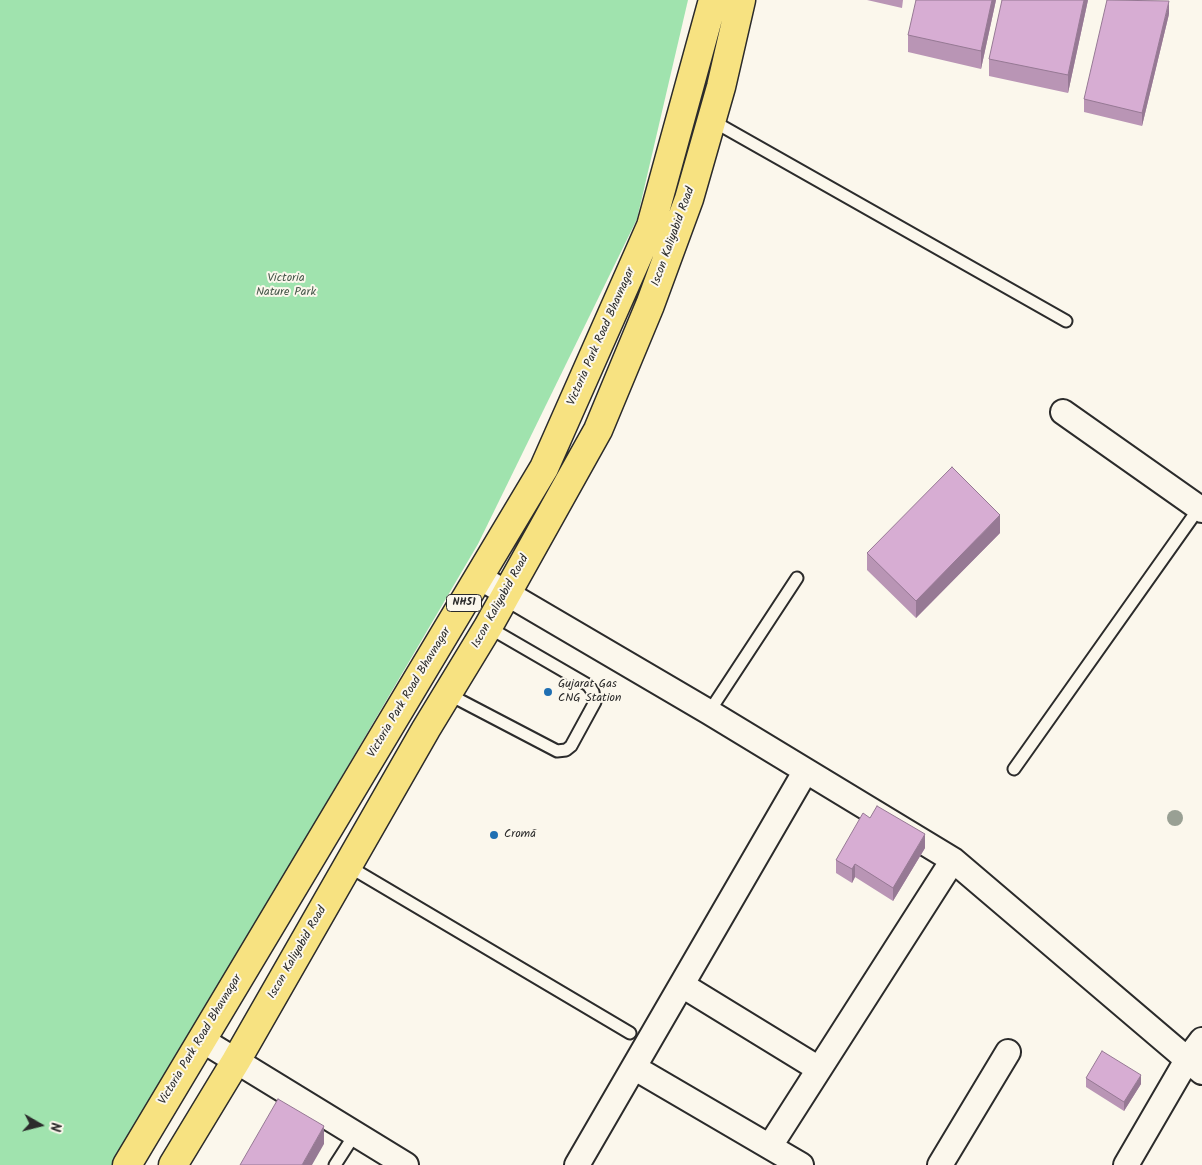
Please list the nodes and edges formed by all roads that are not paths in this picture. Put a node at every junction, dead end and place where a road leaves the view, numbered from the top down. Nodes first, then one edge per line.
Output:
1 (713, 0) edge
2 (741, 0) edge
3 (711, 120) junction
4 (1066, 321) dead end
5 (1063, 412) dead end
6 (1201, 509) edge
7 (479, 577) junction
8 (797, 578) dead end
9 (506, 593) junction
10 (488, 627) junction
11 (448, 694) junction
12 (709, 712) junction
13 (397, 714) junction
14 (426, 729) junction
15 (1014, 769) dead end
16 (805, 772) junction
17 (953, 860) junction
18 (348, 866) junction
19 (682, 986) junction
20 (630, 1033) dead end
21 (202, 1040) junction
22 (1202, 1040) edge
23 (1008, 1052) dead end
24 (236, 1060) junction
25 (1195, 1066) edge
26 (635, 1068) junction
27 (819, 1069) junction
28 (355, 1134) junction
29 (770, 1146) junction
30 (337, 1164) edge
31 (126, 1165) edge
32 (174, 1165) edge
33 (406, 1165) edge
34 (577, 1165) edge
35 (801, 1165) edge
36 (940, 1165) edge
37 (1126, 1165) edge

1 - 7 highway, Victoria Park Road Bhavnagar / NH51
2 - 3 highway, Iscon Kaliyabid Road / NH51
3 - 4 lane
3 - 9 highway, Iscon Kaliyabid Road / NH51
5 - 6 street
6 - 15 lane
7 - 9 street
7 - 13 highway, Victoria Park Road Bhavnagar / NH51
8 - 12 lane
9 - 10 highway, Iscon Kaliyabid Road / NH51
9 - 12 street
10 - 11 highway, Iscon Kaliyabid Road / NH51
10 - 11 lane
11 - 14 highway, Iscon Kaliyabid Road / NH51
12 - 16 street
13 - 14 highway
13 - 21 highway, Victoria Park Road Bhavnagar / NH51
14 - 18 highway, Iscon Kaliyabid Road / NH51
16 - 17 street
16 - 19 street
17 - 25 street
17 - 27 street
18 - 20 lane
18 - 24 highway, Iscon Kaliyabid Road / NH51
19 - 26 street
19 - 27 street
21 - 24 street
21 - 31 highway, Victoria Park Road Bhavnagar / NH51
22 - 25 street
23 - 36 street
24 - 28 street
24 - 32 highway, Iscon Kaliyabid Road / NH51
25 - 37 street
26 - 29 street
26 - 34 street
27 - 29 street
28 - 30 lane
28 - 33 street
29 - 35 street

